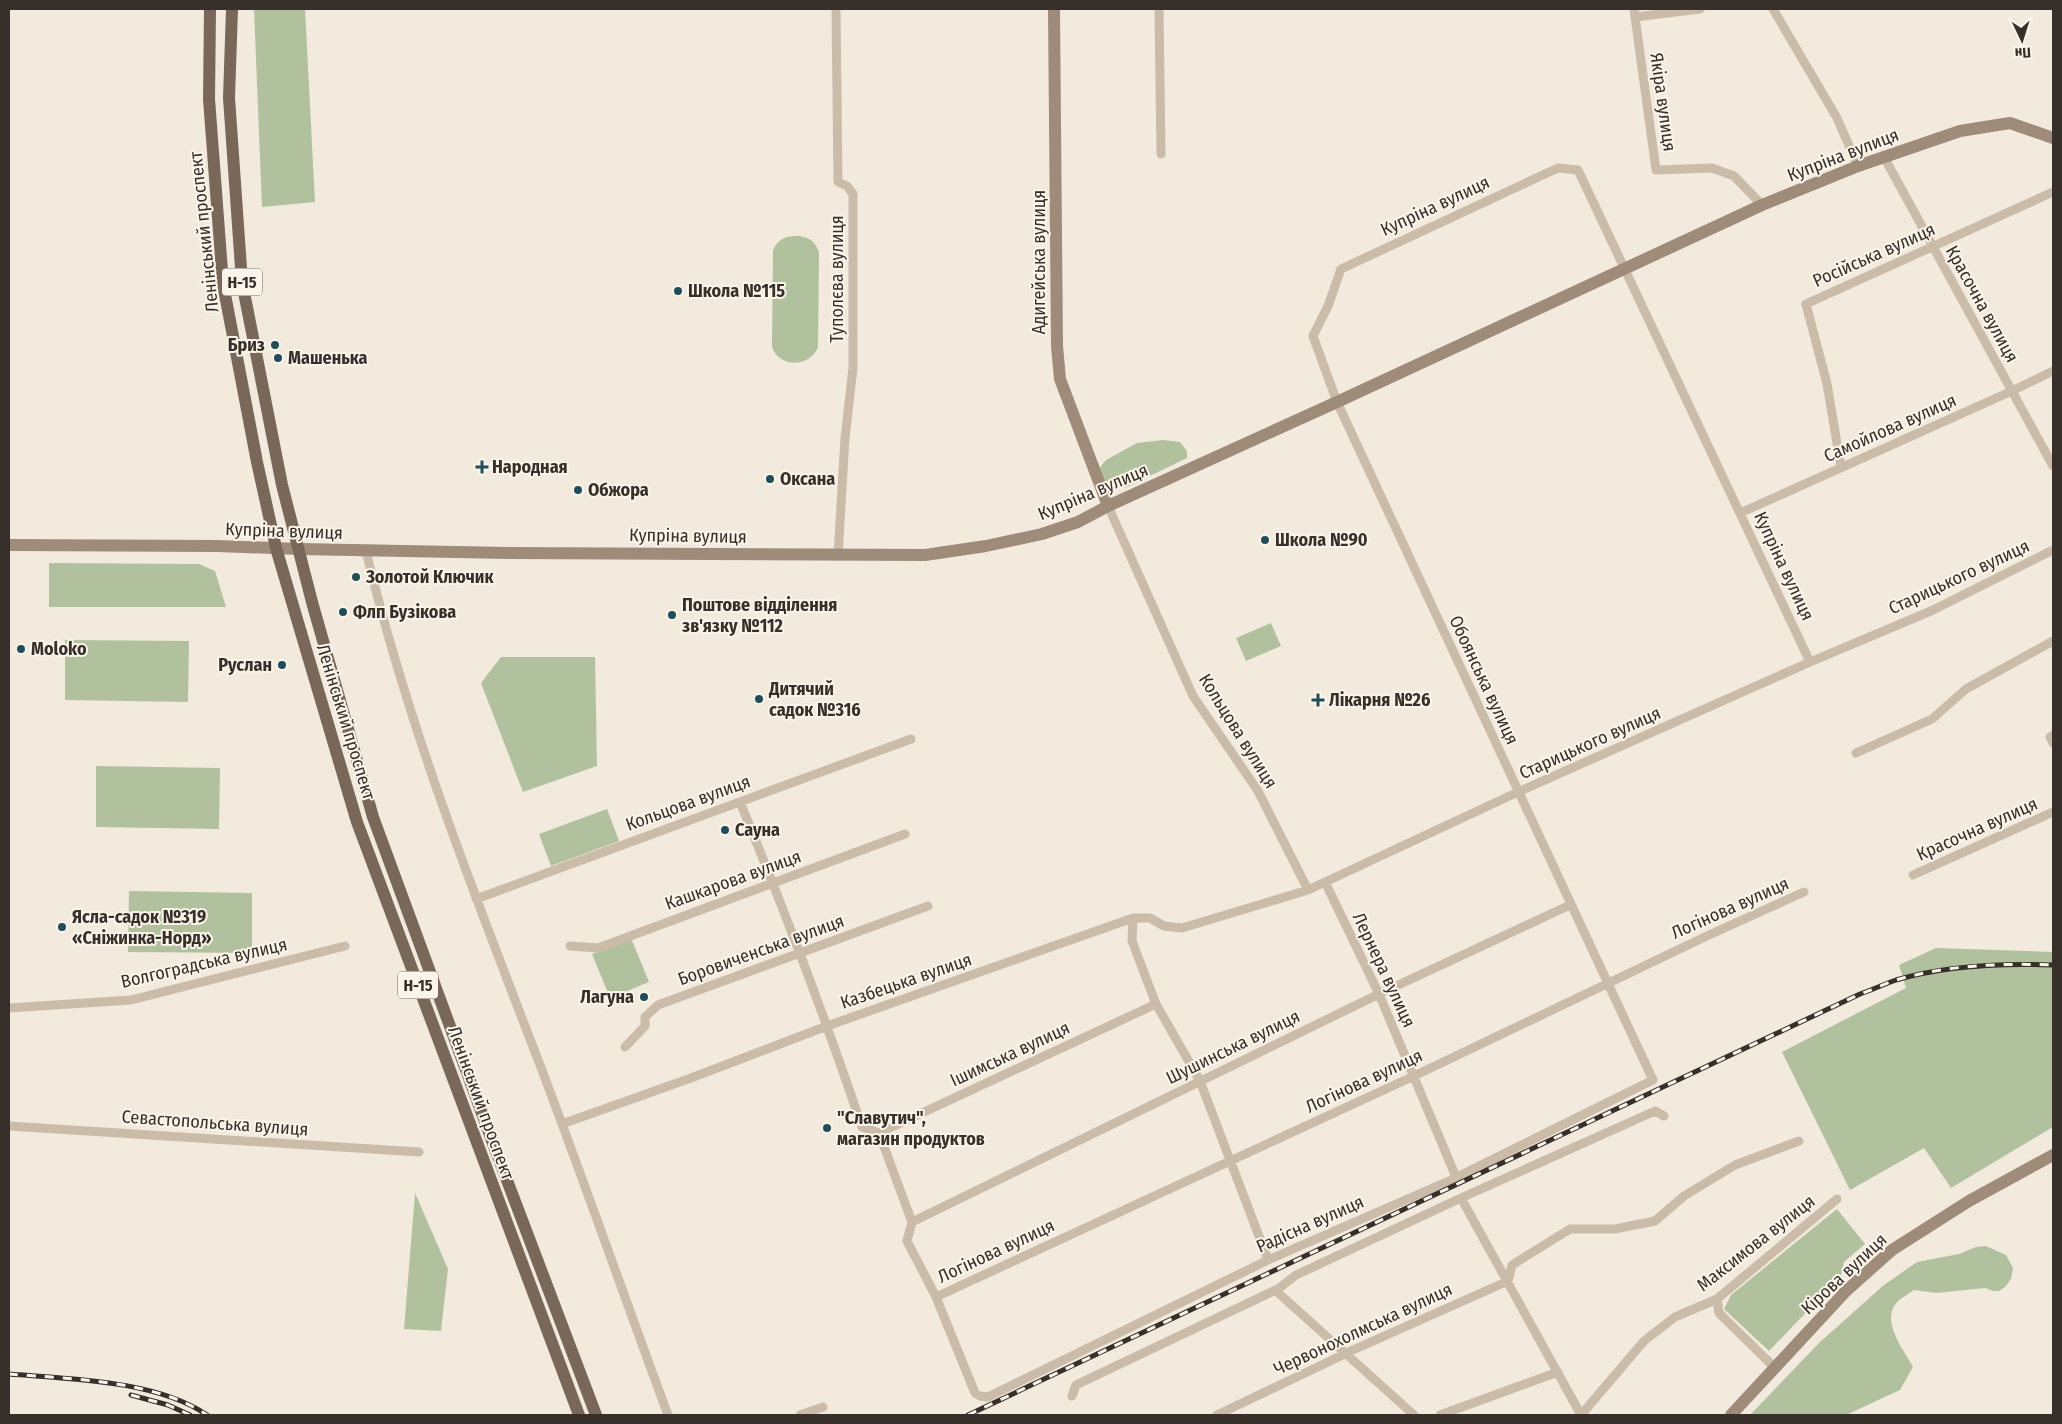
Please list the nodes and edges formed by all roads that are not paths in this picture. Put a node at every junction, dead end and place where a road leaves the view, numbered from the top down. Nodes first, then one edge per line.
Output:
1 (210, 9) edge
2 (232, 9) edge
3 (836, 9) edge
4 (1054, 9) edge
5 (1160, 9) edge
6 (1700, 9) edge
7 (1773, 9) edge
8 (1635, 13) edge
9 (2053, 138) edge
10 (1161, 154) dead end
11 (1884, 157) junction
12 (1858, 166) junction
13 (2053, 192) edge
14 (1762, 205) junction
15 (1932, 247) junction
16 (1625, 268) junction
17 (2053, 371) edge
18 (2012, 391) junction
19 (1337, 402) junction
20 (2053, 466) edge
21 (1841, 467) junction
22 (1108, 506) junction
23 (1740, 513) junction
24 (9, 545) edge
25 (276, 548) junction
26 (299, 549) junction
27 (2053, 550) edge
28 (366, 551) junction
29 (838, 556) junction
30 (2053, 641) edge
31 (1810, 662) junction
32 (2053, 735) edge
33 (911, 739) dead end
34 (2053, 744) edge
35 (1856, 753) dead end
36 (1518, 792) junction
37 (740, 802) junction
38 (2053, 812) edge
39 (905, 834) dead end
40 (1913, 875) dead end
41 (1325, 882) junction
42 (773, 883) junction
43 (1308, 890) junction
44 (1804, 892) dead end
45 (476, 899) junction
46 (1570, 905) junction
47 (928, 906) dead end
48 (1133, 918) junction
49 (345, 946) dead end
50 (570, 946) dead end
51 (799, 953) junction
52 (1607, 984) junction
53 (1379, 994) junction
54 (1156, 1004) junction
55 (9, 1008) edge
56 (827, 1026) junction
57 (625, 1047) dead end
58 (1414, 1076) junction
59 (1653, 1080) joint
60 (1200, 1081) junction
61 (1664, 1116) dead end
62 (562, 1124) junction
63 (9, 1126) edge
64 (879, 1133) junction
65 (1799, 1141) dead end
66 (419, 1152) dead end
67 (2053, 1155) edge
68 (1230, 1160) junction
69 (1454, 1178) junction
70 (1461, 1198) junction
71 (1837, 1199) dead end
72 (912, 1222) junction
73 (1268, 1260) junction
74 (1508, 1281) junction
75 (1275, 1290) junction
76 (936, 1297) junction
77 (1717, 1299) junction
78 (1346, 1353) junction
79 (1775, 1368) junction
80 (1558, 1372) junction
81 (1072, 1396) dead end
82 (822, 1407) dead end
83 (579, 1415) edge
84 (596, 1415) edge
85 (668, 1415) edge
86 (800, 1415) edge
87 (1217, 1415) edge
88 (1414, 1415) edge
89 (1440, 1415) edge
90 (1731, 1415) edge

1 - 25 main road, Ленінський проспект / Н-15
2 - 26 main road, Ленінський проспект / Н-15
3 - 29 street, Туполєва вулиця
4 - 22 main road, Адигейська вулиця
5 - 10 street
6 - 8 street
7 - 12 street
8 - 14 street, Якіра вулиця
9 - 11 main road, Купріна вулиця
11 - 12 main road, Купріна вулиця
11 - 15 street, Красочна вулиця
12 - 14 main road, Купріна вулиця
13 - 15 street, Російська вулиця
14 - 16 main road, Купріна вулиця
15 - 18 street, Красочна вулиця
15 - 21 street, Російська вулиця
16 - 19 main road, Купріна вулиця
16 - 19 street, Купріна вулиця
16 - 23 street, Купріна вулиця
17 - 18 street, Самойлова вулиця
18 - 20 street, Красочна вулиця
18 - 21 street, Самойлова вулиця
19 - 22 main road, Купріна вулиця
19 - 36 street, Обоянська вулиця
21 - 23 street, Самойлова вулиця
22 - 29 main road, Купріна вулиця
22 - 43 street, Кольцова вулиця
23 - 31 street, Купріна вулиця
24 - 25 main road, Купріна вулиця
25 - 26 main road, Купріна вулиця
25 - 83 main road, Ленінський проспект / Н-15
26 - 28 main road, Купріна вулиця
26 - 84 main road, Ленінський проспект / Н-15
27 - 31 street, Старицького вулиця
28 - 29 main road, Купріна вулиця
28 - 45 street
30 - 35 street
31 - 36 street, Старицького вулиця
32 - 34 street
33 - 37 street, Кольцова вулиця
36 - 41 street, Старицького вулиця
36 - 46 street, Обоянська вулиця
37 - 42 street
37 - 45 street, Кольцова вулиця
38 - 40 street, Красочна вулиця
39 - 42 street, Кашкарова вулиця
41 - 43 street, Старицького вулиця
41 - 53 street, Лернера вулиця
42 - 50 street, Кашкарова вулиця
42 - 51 street
43 - 48 street, Старицького вулиця
44 - 52 street, Логінова вулиця
45 - 62 street
46 - 52 street, Обоянська вулиця
46 - 53 street, Шушинська вулиця
47 - 51 street, Боровиченська вулиця
48 - 54 street
48 - 56 street, Казбецька вулиця
49 - 55 street, Волгоградська вулиця
51 - 56 street
51 - 57 street, Боровиченська вулиця
52 - 58 street, Логінова вулиця
52 - 59 street, Обоянська вулиця
53 - 58 street, Лернера вулиця
53 - 60 street, Шушинська вулиця
54 - 60 street
54 - 64 street, Ішимська вулиця
56 - 62 street, Казбецька вулиця
56 - 64 street
58 - 68 street, Логінова вулиця
58 - 69 street, Лернера вулиця
59 - 69 street, Радісна вулиця
60 - 68 street
60 - 72 street, Шушинська вулиця
61 - 70 street
62 - 85 street
63 - 66 street, Севастопольська вулиця
64 - 72 street
65 - 74 street
67 - 79 main road, Кірова вулиця
68 - 73 street
68 - 76 street, Логінова вулиця
69 - 73 street, Радісна вулиця
70 - 74 street
70 - 75 street
71 - 77 street, Максимова вулиця
72 - 76 street
73 - 76 street, Радісна вулиця
74 - 78 street, Червонохолмська вулиця
74 - 80 street
75 - 78 street
75 - 81 street
77 - 79 street
77 - 80 street, Максимова вулиця
78 - 87 street, Червонохолмська вулиця
78 - 88 street
79 - 90 main road, Кірова вулиця
80 - 89 street
82 - 86 street

